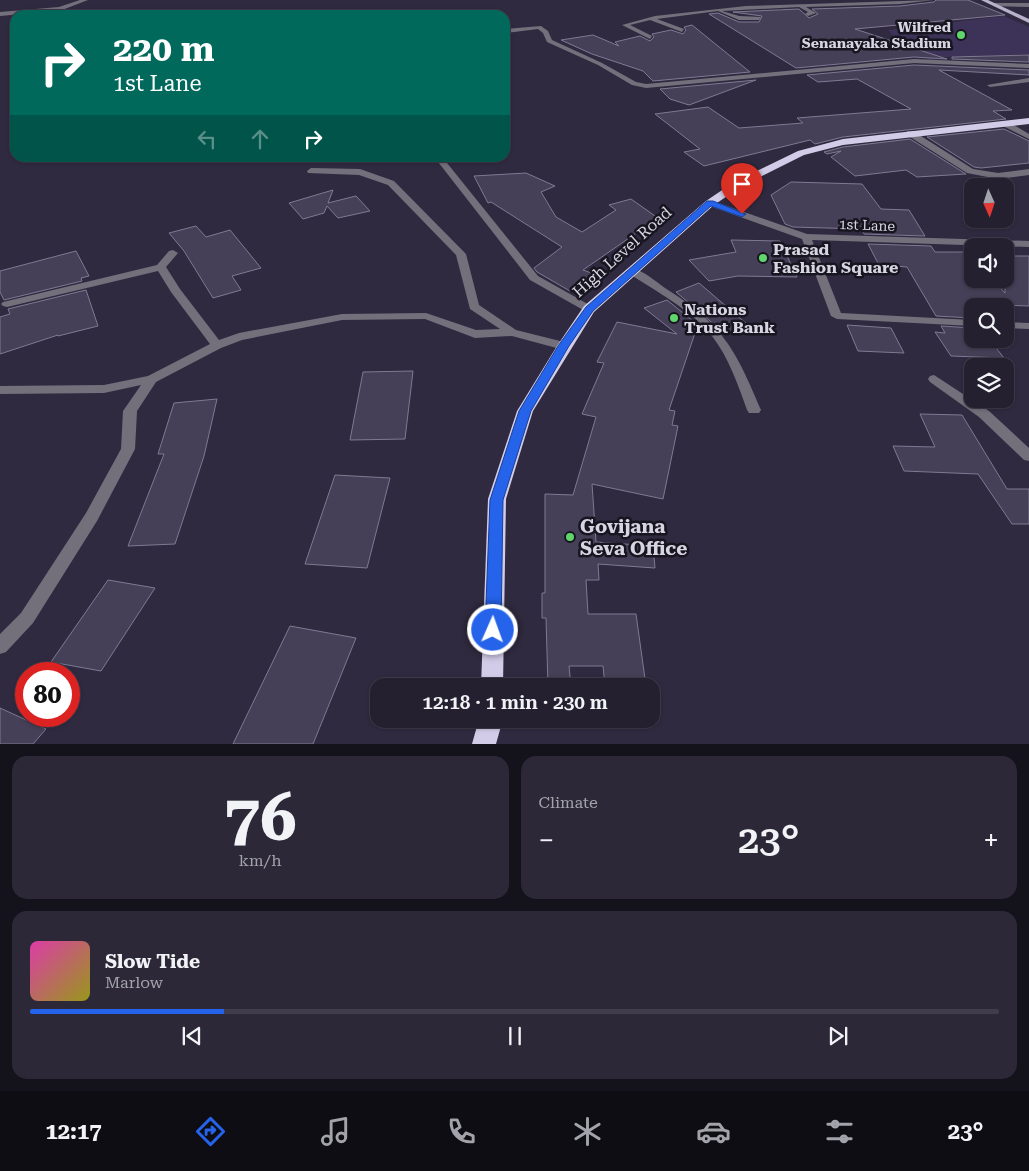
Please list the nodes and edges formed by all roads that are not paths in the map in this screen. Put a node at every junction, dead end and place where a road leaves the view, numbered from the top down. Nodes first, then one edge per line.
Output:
1 (85, 0) edge
2 (931, 0) edge
3 (984, 0) edge
4 (797, 4) junction
5 (1029, 5) edge
6 (995, 6) junction
7 (64, 10) edge
8 (713, 10) junction
9 (1005, 10) junction
10 (1029, 10) edge
11 (808, 14) dead end
12 (760, 18) dead end
13 (651, 19) junction
14 (1029, 21) edge
15 (510, 30) edge
16 (682, 30) dead end
17 (650, 37) dead end
18 (1029, 66) edge
19 (1029, 80) edge
20 (990, 85) dead end
21 (1020, 123) edge
22 (910, 133) junction
23 (1029, 137) edge
24 (442, 162) edge
25 (311, 171) dead end
26 (1029, 172) edge
27 (710, 203) junction
28 (806, 237) junction
29 (1029, 244) edge
30 (173, 252) dead end
31 (161, 267) junction
32 (632, 271) junction
33 (7, 304) dead end
34 (589, 309) junction
35 (964, 323) edge
36 (1014, 325) edge
37 (1029, 326) edge
38 (512, 332) junction
39 (217, 345) junction
40 (564, 346) junction
41 (152, 379) junction
42 (934, 379) dead end
43 (0, 390) edge
44 (754, 410) dead end
45 (1029, 456) edge
46 (0, 646) edge
47 (492, 678) edge
48 (488, 728) edge
49 (484, 744) edge

1 - 7 street
2 - 4 street
3 - 6 main road
4 - 8 street
4 - 11 street
5 - 6 street
6 - 9 main road
8 - 12 street
8 - 13 street
9 - 10 street
9 - 14 main road
13 - 16 street
13 - 17 street
15 - 18 street
19 - 20 street
21 - 22 highway, High Level Road
21 - 23 street
22 - 26 street
22 - 27 highway, High Level Road
24 - 34 street
25 - 38 street
27 - 28 street, 1st Lane
27 - 32 highway, High Level Road
28 - 29 street, 1st Lane
28 - 35 street
30 - 31 street
31 - 33 street
31 - 39 street
32 - 34 highway, High Level Road
32 - 44 street
34 - 40 highway, High Level Road
36 - 37 street
38 - 39 street
38 - 40 street
39 - 41 street
40 - 47 highway, High Level Road
41 - 43 street
41 - 46 street
42 - 45 street
48 - 49 highway

